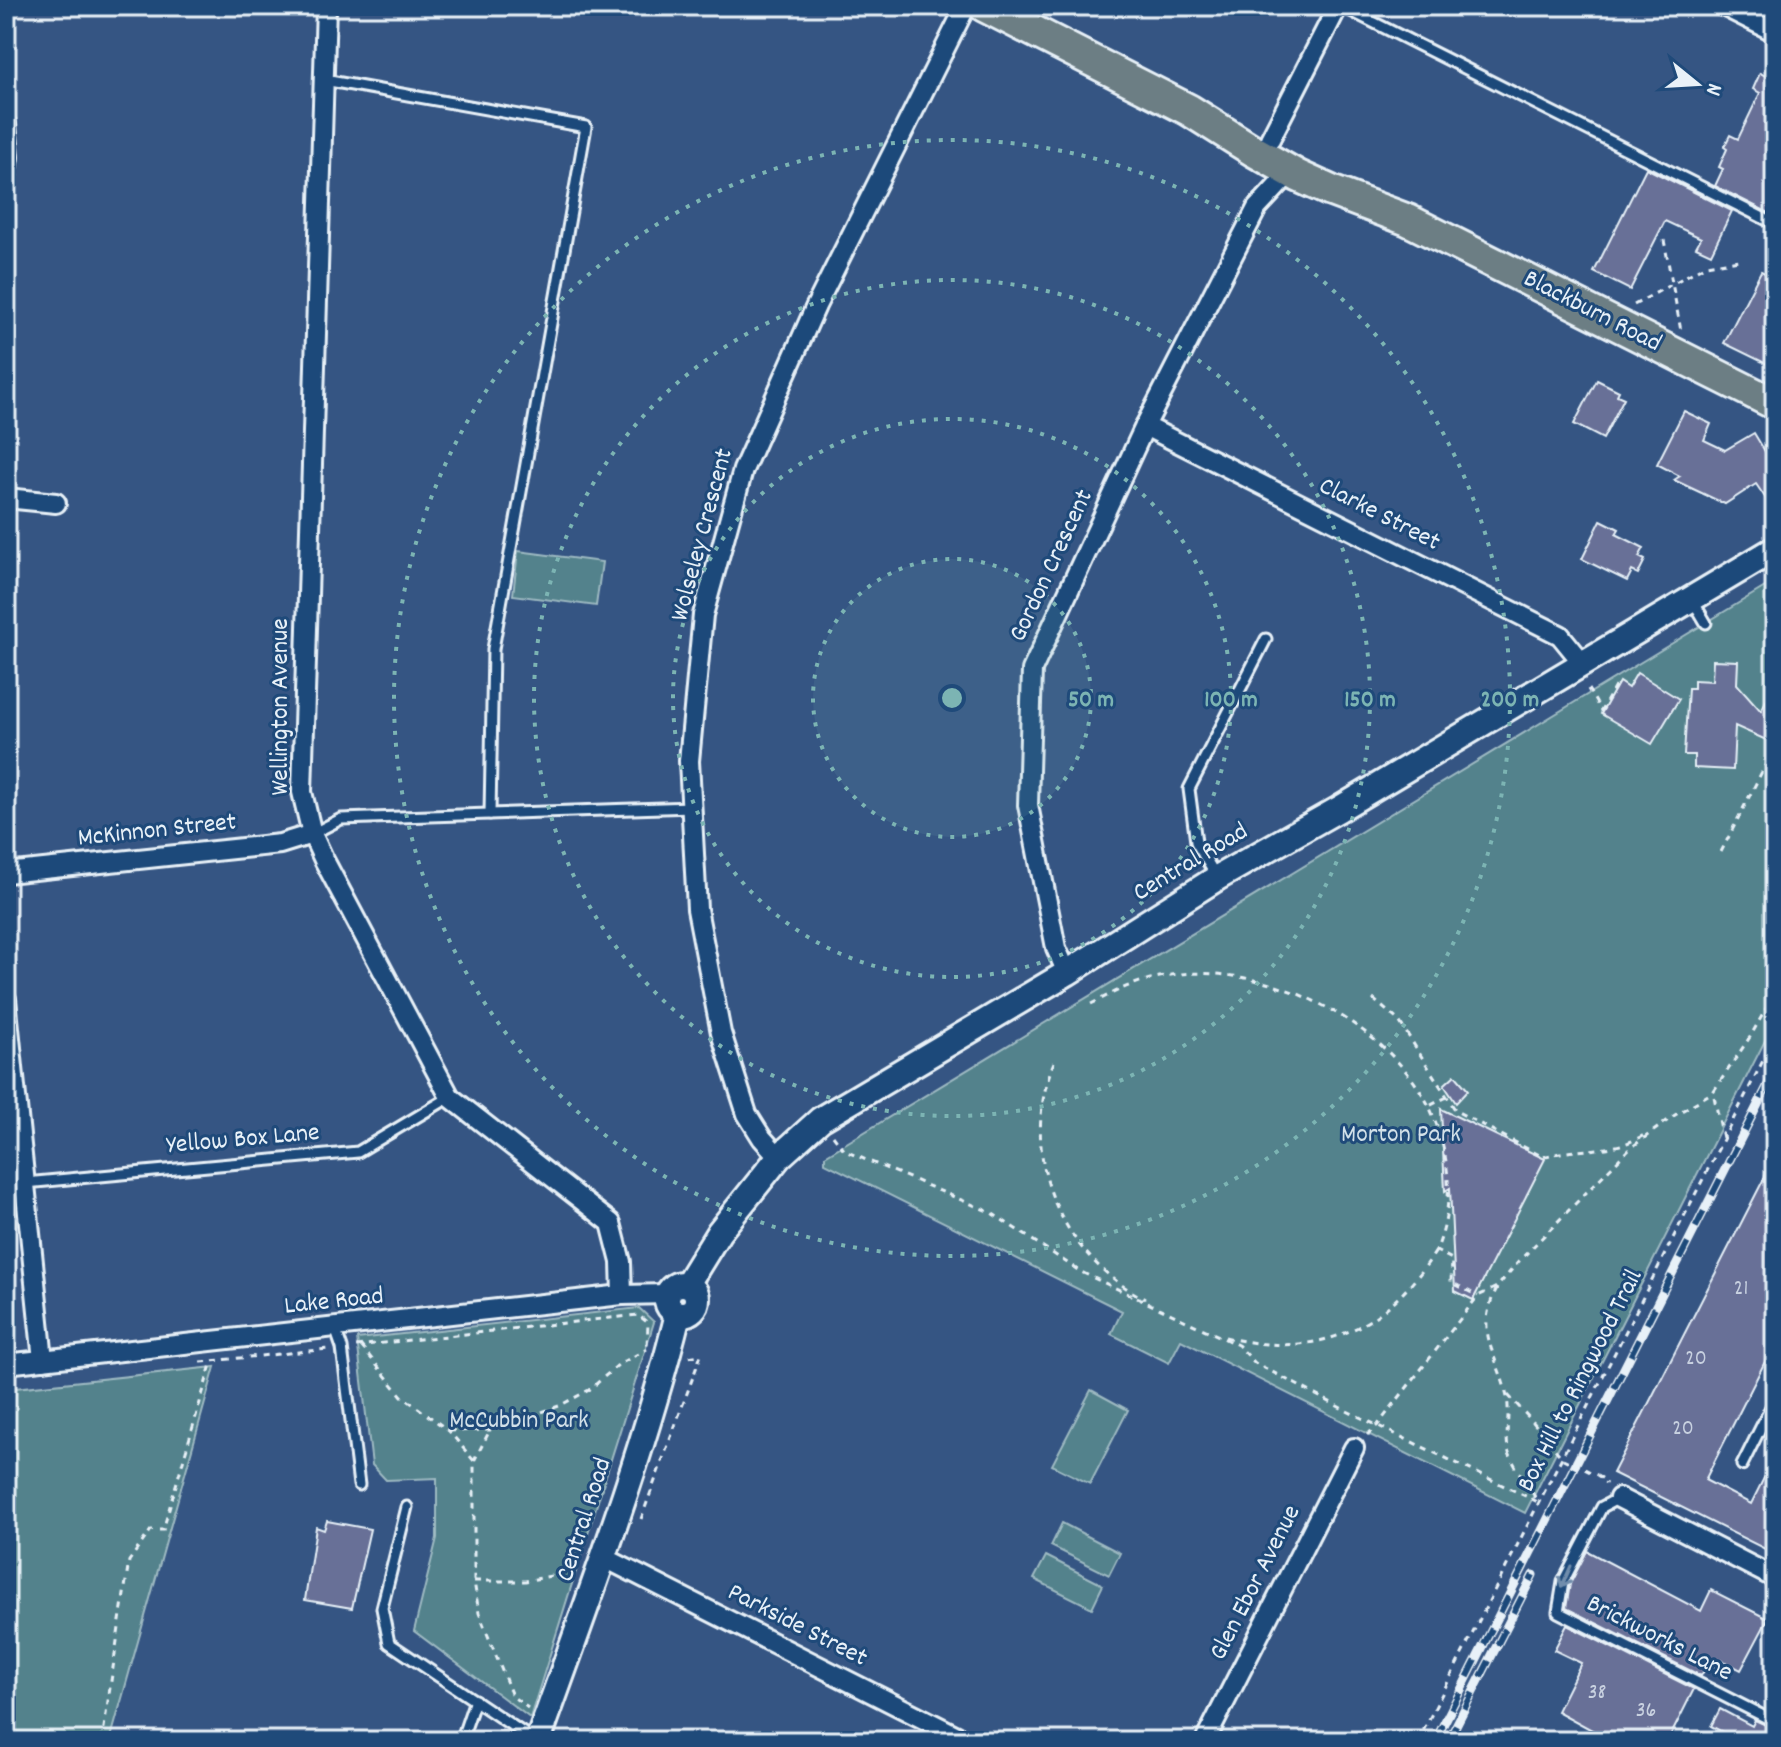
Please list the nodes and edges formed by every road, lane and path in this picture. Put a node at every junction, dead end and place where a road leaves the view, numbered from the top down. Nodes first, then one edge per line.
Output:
1 (326, 6) edge
2 (966, 6) edge
3 (984, 6) edge
4 (1340, 6) edge
5 (1723, 6) edge
6 (1775, 32) edge
7 (324, 80) junction
8 (6, 124) edge
9 (1272, 157) junction
10 (6, 176) edge
11 (1257, 208) junction
12 (1408, 220) junction
13 (1775, 224) edge
14 (1664, 240) dead end
15 (1739, 260) dead end
16 (1672, 283) junction
17 (1631, 306) dead end
18 (1681, 332) dead end
19 (1775, 404) edge
20 (1145, 426) junction
21 (6, 498) edge
22 (56, 503) dead end
23 (1775, 549) edge
24 (1691, 598) junction
25 (1706, 623) dead end
26 (1266, 639) dead end
27 (1582, 662) junction
28 (1617, 683) dead end
29 (1588, 689) dead end
30 (1775, 746) edge
31 (692, 807) junction
32 (490, 814) junction
33 (312, 834) junction
34 (1721, 852) dead end
35 (6, 873) edge
36 (1217, 878) junction
37 (1067, 973) junction
38 (1775, 993) edge
39 (6, 999) edge
40 (1373, 999) dead end
41 (1091, 1004) dead end
42 (1775, 1037) edge
43 (1054, 1062) dead end
44 (1713, 1092) junction
45 (450, 1097) junction
46 (1447, 1097) junction
47 (1429, 1106) junction
48 (821, 1119) junction
49 (1661, 1125) junction
50 (1723, 1140) junction
51 (779, 1157) junction
52 (25, 1183) junction
53 (1436, 1251) junction
54 (1497, 1287) junction
55 (622, 1295) junction
56 (1478, 1296) junction
57 (677, 1298) junction
58 (1184, 1320) junction
59 (335, 1328) junction
60 (1208, 1331) junction
61 (361, 1346) junction
62 (342, 1348) junction
63 (43, 1360) junction
64 (212, 1361) junction
65 (666, 1362) junction
66 (196, 1363) dead end
67 (6, 1364) edge
68 (1507, 1395) junction
69 (1775, 1399) edge
70 (1377, 1426) junction
71 (490, 1430) junction
72 (449, 1431) junction
73 (1354, 1448) joint
74 (1563, 1459) junction
75 (474, 1461) junction
76 (1742, 1465) dead end
77 (1597, 1475) dead end
78 (359, 1485) dead end
79 (1619, 1498) joint
80 (1538, 1502) junction
81 (407, 1507) dead end
82 (639, 1525) dead end
83 (603, 1557) junction
84 (578, 1571) dead end
85 (1775, 1578) edge
86 (474, 1581) junction
87 (475, 1700) junction
88 (534, 1713) dead end
89 (1775, 1722) edge
90 (102, 1741) edge
91 (461, 1741) edge
92 (537, 1741) edge
93 (967, 1741) edge
94 (1205, 1741) edge
95 (1418, 1741) edge

1 - 7 street, Wellington Avenue
2 - 31 street, Wolseley Crescent
3 - 9 main road, Blackburn Road
4 - 9 street
4 - 13 lane
5 - 6 street
7 - 32 lane
7 - 33 street, Wellington Avenue
8 - 10 street
9 - 11 street, Gordon Crescent
9 - 11 street, Gordon Crescent
9 - 12 main road, Blackburn Road
9 - 12 main road, Blackburn Road
11 - 20 street, Gordon Crescent
12 - 19 main road, Blackburn Road
14 - 16 path
15 - 16 path
16 - 17 path
16 - 18 path
20 - 27 street, Clarke Street
20 - 37 street, Gordon Crescent
21 - 22 street
23 - 24 street, Central Road
24 - 25 lane
24 - 27 street, Central Road
26 - 36 lane
27 - 36 street, Central Road
28 - 29 path
30 - 34 path
31 - 32 lane
31 - 51 street, Wolseley Crescent
32 - 33 lane
33 - 35 street, McKinnon Street
33 - 45 street, Wellington Avenue
36 - 37 street, Central Road
37 - 48 street, Central Road
38 - 44 path
39 - 52 street
40 - 46 path
41 - 47 path
42 - 50 path, Box Hill to Ringwood Trail
43 - 58 path
44 - 49 path
44 - 50 path
45 - 52 lane, Yellow Box Lane
45 - 55 street, Wellington Avenue
46 - 47 path
46 - 49 path
47 - 53 path
48 - 51 street, Central Road
48 - 58 path
49 - 54 path
50 - 74 path, Box Hill to Ringwood Trail
51 - 57 street, Central Road
52 - 63 street
53 - 56 path
53 - 60 path
54 - 56 path
54 - 68 path
55 - 57 street, Lake Road
55 - 59 street, Lake Road
56 - 70 path
57 - 65 street, Central Road
58 - 60 path
59 - 62 lane
59 - 63 street, Lake Road
60 - 70 path
61 - 62 path
61 - 71 path
61 - 72 path
62 - 64 path
62 - 78 lane
63 - 67 street, Lake Road
64 - 66 path
64 - 90 path
65 - 82 path
65 - 83 street, Central Road
68 - 74 path
68 - 80 path
69 - 76 lane
70 - 73 path
70 - 80 path
71 - 72 path
71 - 75 path
72 - 75 path
73 - 94 street, Glen Ebor Avenue
74 - 77 path, bridge
74 - 80 path, Box Hill to Ringwood Trail
75 - 86 path
79 - 85 street
79 -> 89 lane, Brickworks Lane
80 - 95 path, Box Hill to Ringwood Trail
81 - 87 lane
83 - 92 street, Central Road
83 - 93 street, Parkside Street
84 - 86 path
86 - 88 path
87 - 91 lane
87 - 92 lane

